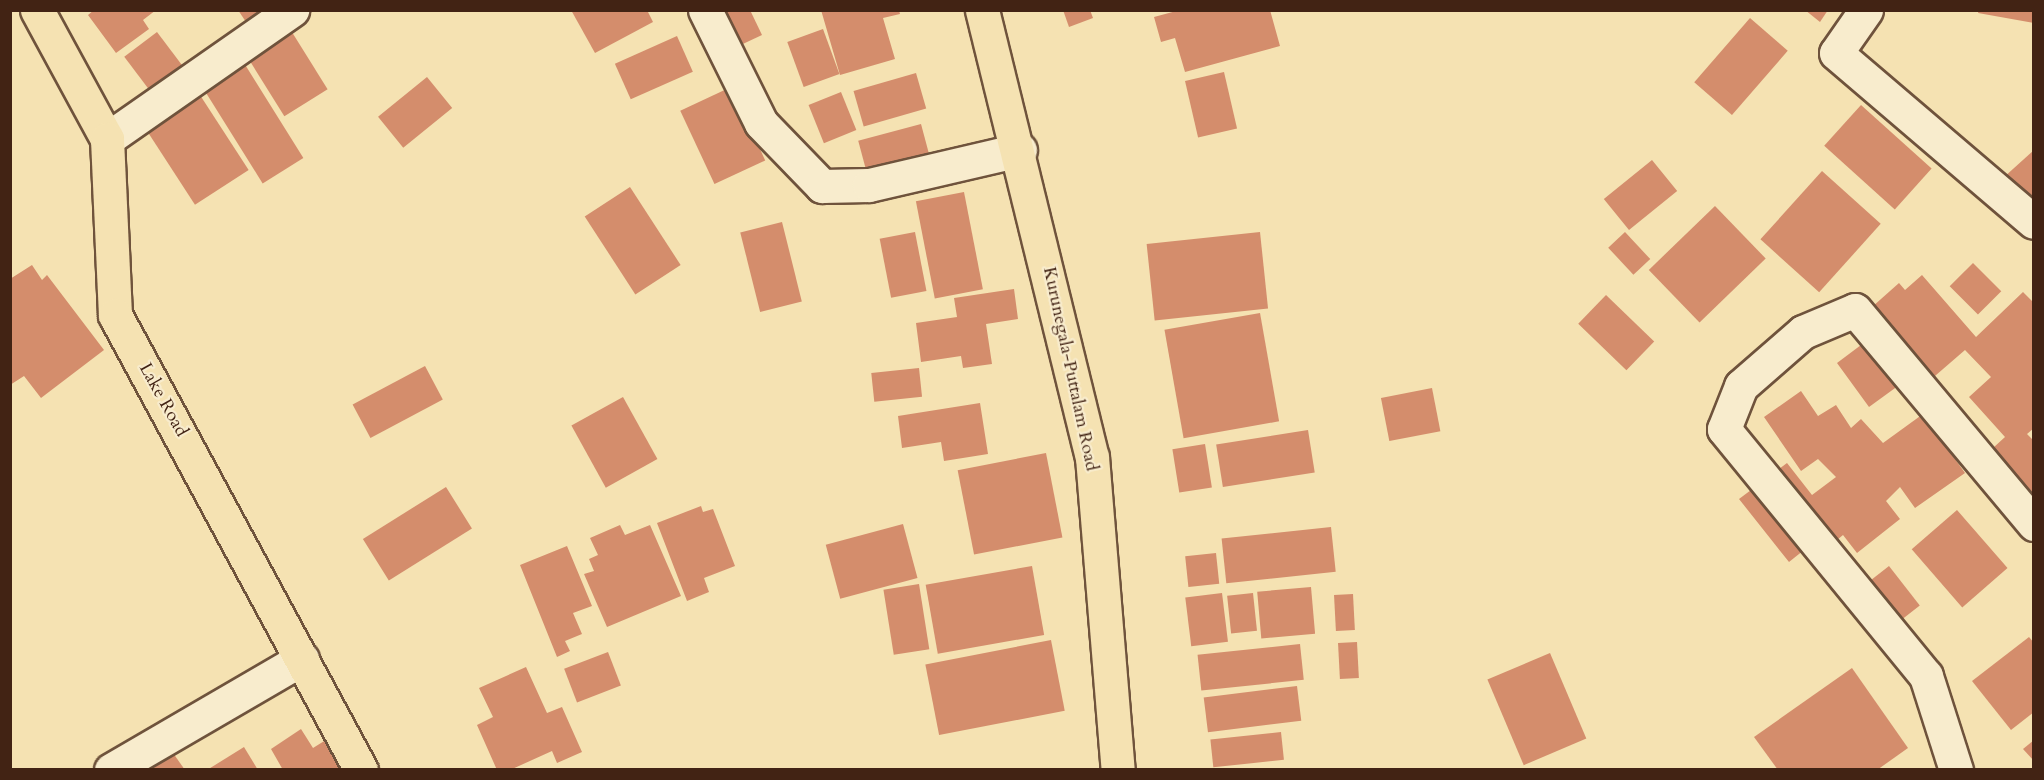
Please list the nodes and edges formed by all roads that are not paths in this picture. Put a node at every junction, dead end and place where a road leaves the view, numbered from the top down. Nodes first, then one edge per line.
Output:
1 (37, 10) edge
2 (292, 10) edge
3 (705, 10) edge
4 (982, 10) edge
5 (1866, 10) edge
6 (107, 139) junction
7 (1020, 150) junction
8 (2034, 222) edge
9 (2034, 524) edge
10 (302, 659) junction
11 (111, 770) edge
12 (361, 770) edge
13 (1118, 770) edge
14 (1956, 770) edge

1 - 6 main road, Lake Road
2 - 6 street
3 - 7 street
4 - 7 main road, Kurunegala-Puttalam Road
5 - 8 street
6 - 10 main road, Lake Road
7 - 13 main road, Kurunegala-Puttalam Road
9 - 14 street
10 - 11 street
10 - 12 main road, Lake Road

